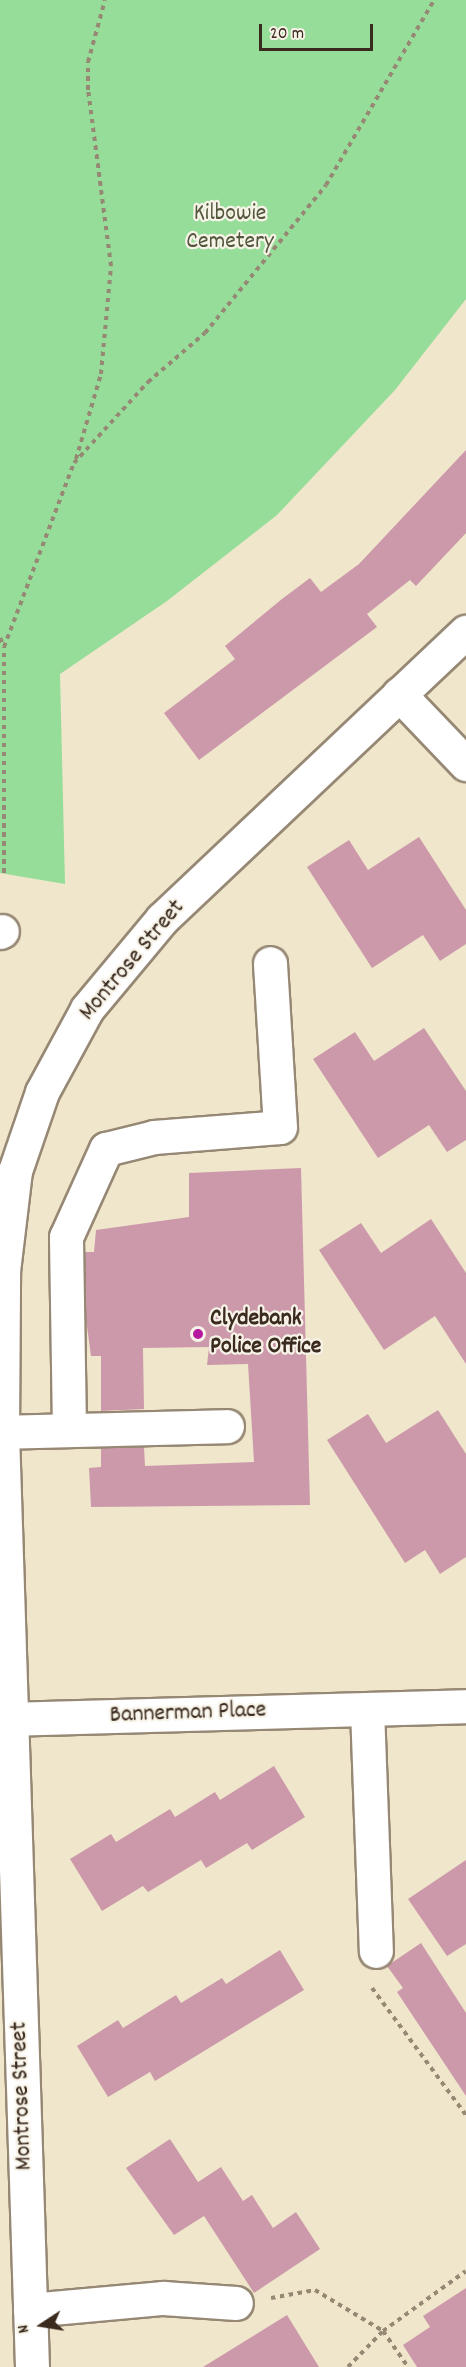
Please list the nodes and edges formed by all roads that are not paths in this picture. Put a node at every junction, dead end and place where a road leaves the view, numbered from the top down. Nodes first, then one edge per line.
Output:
1 (466, 632) edge
2 (399, 694) junction
3 (466, 764) edge
4 (270, 963) dead end
5 (227, 1426) dead end
6 (69, 1430) junction
7 (2, 1432) junction
8 (3, 1602) edge
9 (466, 1706) edge
10 (366, 1709) junction
11 (10, 1719) junction
12 (376, 1951) road end
13 (9, 1957) edge
14 (236, 2303) road end
15 (30, 2310) junction
16 (32, 2367) edge

1 - 2 street, Montrose Street
2 - 3 street
2 - 7 street, Montrose Street
4 - 6 street
5 - 6 street
6 - 7 street
7 - 8 street, Montrose Street
8 - 11 street, Montrose Street
9 - 10 street, Bannerman Place
10 - 11 street, Bannerman Place
10 - 12 street
11 - 13 street, Montrose Street
13 - 15 street, Montrose Street
14 - 15 street
15 - 16 street, Montrose Street

